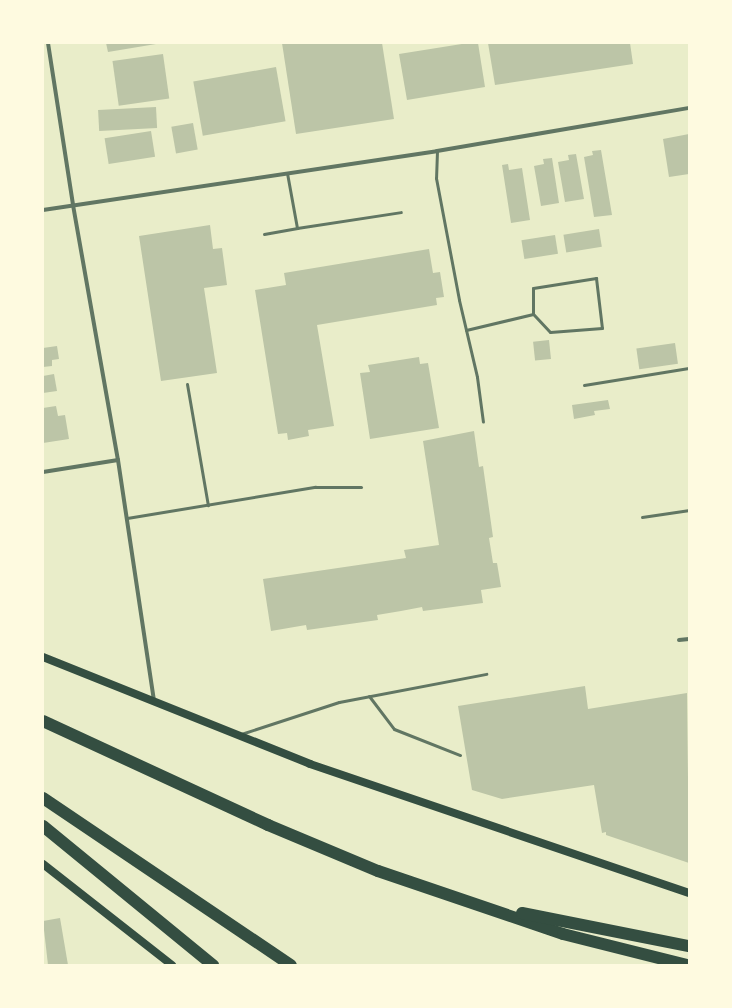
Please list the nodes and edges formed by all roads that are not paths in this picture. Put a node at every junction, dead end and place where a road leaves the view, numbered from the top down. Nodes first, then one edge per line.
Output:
1 (48, 43) edge
2 (689, 108) edge
3 (437, 151) junction
4 (287, 173) junction
5 (73, 205) junction
6 (43, 210) edge
7 (401, 212) dead end
8 (297, 228) junction
9 (264, 234) dead end
10 (533, 314) junction
11 (466, 330) junction
12 (689, 368) edge
13 (187, 384) dead end
14 (584, 385) dead end
15 (483, 422) dead end
16 (118, 460) junction
17 (43, 472) edge
18 (361, 487) dead end
19 (208, 505) junction
20 (689, 510) edge
21 (642, 517) dead end
22 (127, 518) junction
23 (689, 639) edge
24 (679, 640) dead end
25 (43, 657) edge
26 (486, 674) dead end
27 (369, 696) junction
28 (154, 704) junction
29 (43, 721) edge
30 (236, 736) junction
31 (460, 755) dead end
32 (43, 798) edge
33 (43, 826) edge
34 (43, 864) edge
35 (414, 884) junction
36 (670, 887) junction
37 (689, 888) edge
38 (689, 893) edge
39 (689, 946) edge
40 (172, 965) edge
41 (213, 965) edge
42 (291, 965) edge
43 (686, 965) edge

1 - 5 street
2 - 3 street
3 - 4 street
3 - 11 lane
4 - 5 street
4 - 8 lane
5 - 6 street
5 - 16 street
7 - 8 lane
8 - 9 lane
10 - 10 lane
10 - 11 lane
11 - 15 lane
12 - 14 lane
13 - 19 lane
16 - 17 street
16 - 22 street
18 - 19 lane
19 - 22 lane
20 - 21 lane
22 - 28 street
23 - 24 street
25 - 28 main road
26 - 27 lane
27 - 30 lane
27 - 31 lane
28 - 30 main road
29 - 35 highway
30 - 36 main road
32 - 42 highway
33 - 41 highway
34 - 40 main road
35 - 39 highway
35 - 43 highway
36 - 37 street
36 - 38 main road

